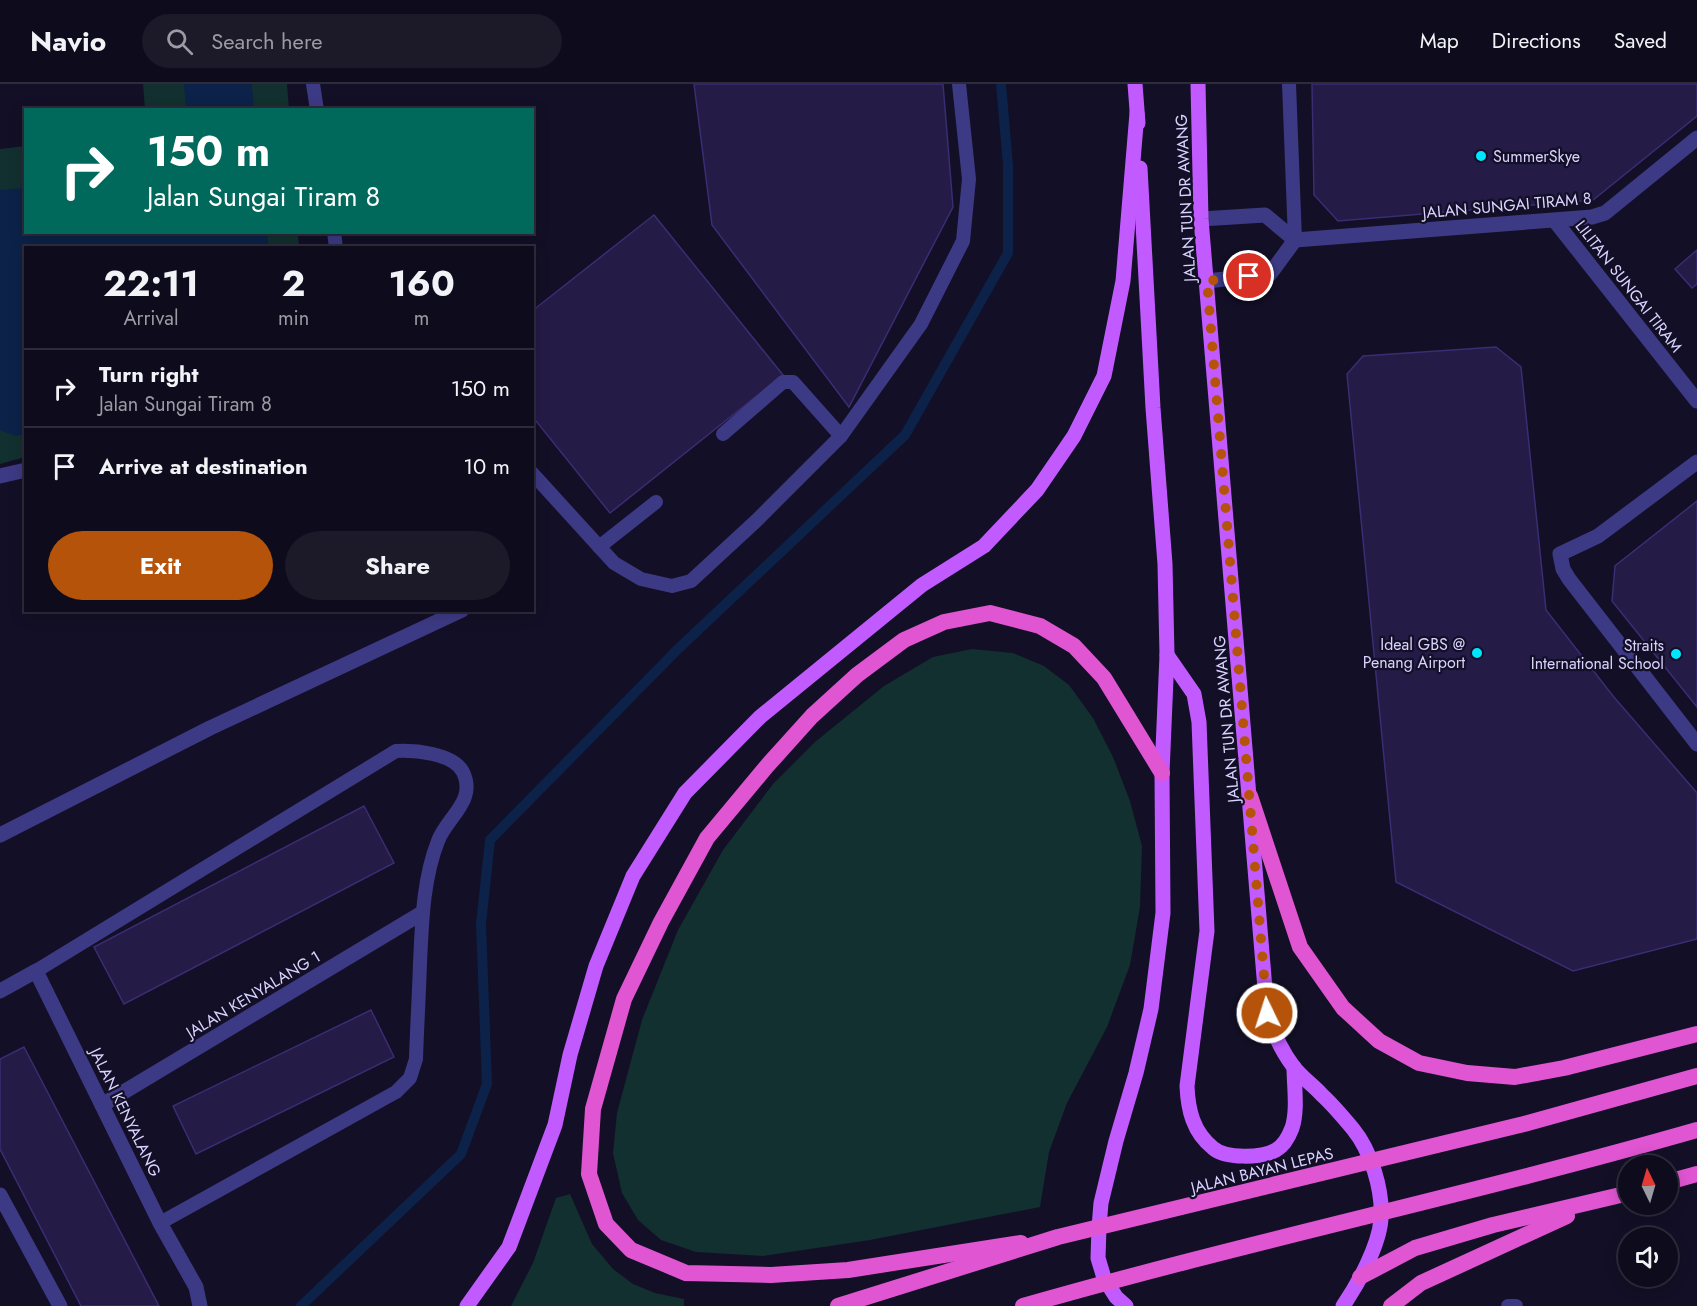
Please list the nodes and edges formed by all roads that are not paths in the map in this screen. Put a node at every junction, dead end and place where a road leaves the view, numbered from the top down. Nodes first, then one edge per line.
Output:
1 (313, 84) edge
2 (959, 84) edge
3 (1135, 84) edge
4 (1198, 84) edge
5 (1288, 84) edge
6 (317, 108) edge
7 (1137, 113) junction
8 (1697, 138) edge
9 (1201, 219) junction
10 (1554, 221) junction
11 (1295, 240) junction
12 (1207, 281) junction
13 (1697, 401) edge
14 (723, 434) dead end
15 (841, 436) junction
16 (1697, 462) edge
17 (24, 470) edge
18 (534, 475) edge
19 (0, 476) edge
20 (656, 502) dead end
21 (599, 547) junction
22 (458, 612) edge
23 (1167, 655) junction
24 (1697, 744) edge
25 (1162, 773) junction
26 (1250, 796) junction
27 (0, 835) edge
28 (422, 913) junction
29 (36, 971) junction
30 (0, 991) edge
31 (1697, 1035) edge
32 (1293, 1067) junction
33 (1697, 1077) edge
34 (102, 1105) junction
35 (1697, 1130) edge
36 (1697, 1174) edge
37 (1678, 1179) edge
38 (0, 1195) edge
39 (1618, 1196) edge
40 (1598, 1202) junction
41 (160, 1223) junction
42 (1058, 1237) junction
43 (1360, 1276) junction
44 (60, 1306) edge
45 (200, 1306) edge
46 (467, 1306) edge
47 (838, 1306) edge
48 (1023, 1306) edge
49 (1126, 1306) edge
50 (1343, 1306) edge
51 (1391, 1306) edge
52 (1508, 1306) edge
53 (1515, 1306) edge

1 - 6 lane
2 - 15 lane
3 - 7 main road
4 - 9 main road, JALAN TUN DR AWANG
5 - 11 lane
7 - 23 main road
7 - 46 main road
8 - 10 street, JALAN SUNGAI TIRAM 8
9 - 11 street
9 - 12 main road, JALAN TUN DR AWANG
10 - 11 street, JALAN SUNGAI TIRAM 8
10 - 13 street, LILITAN SUNGAI TIRAM
11 - 12 street
12 - 26 main road, JALAN TUN DR AWANG
14 - 15 lane
15 - 21 lane
16 - 24 street
17 - 19 street
18 - 21 lane
20 - 21 lane
22 - 27 street
23 - 25 main road
23 - 32 main road
25 - 42 highway, bridge
25 - 49 main road
26 - 31 highway
26 - 32 main road, JALAN TUN DR AWANG
28 - 29 lane
28 - 34 street, JALAN KENYALANG 1
28 - 41 lane
29 - 30 street
29 - 34 street, JALAN KENYALANG
32 - 43 main road, JALAN TUN DR AWANG
33 - 42 highway, JALAN BAYAN LEPAS, bridge
34 - 41 street, JALAN KENYALANG
35 - 48 highway, bridge
36 - 37 highway
38 - 44 street
39 - 40 highway
40 - 43 highway
40 - 51 highway
41 - 45 street, JALAN KENYALANG
42 - 47 highway, JALAN BAYAN LEPAS, bridge
43 - 50 main road, JALAN TUN DR AWANG
52 - 53 lane

